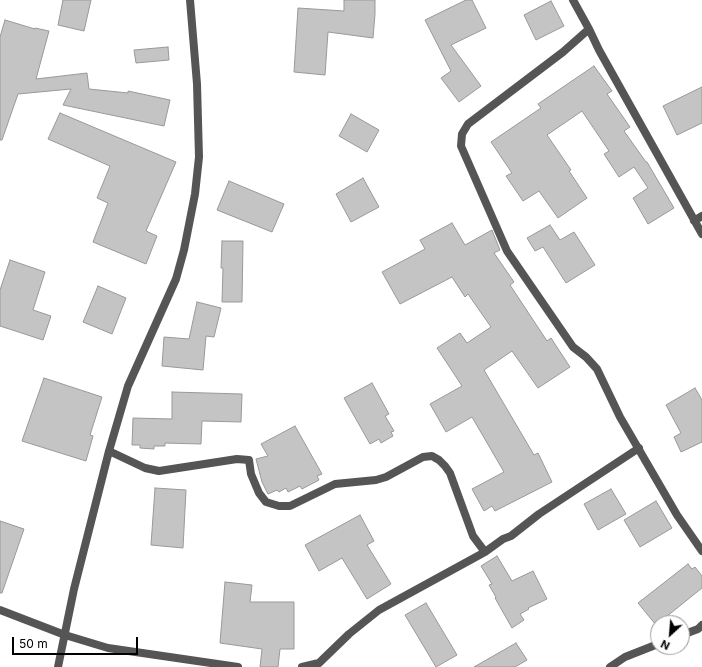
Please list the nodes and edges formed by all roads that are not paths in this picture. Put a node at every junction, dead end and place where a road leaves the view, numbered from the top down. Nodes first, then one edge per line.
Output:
1 (190, 0) edge
2 (573, 0) edge
3 (589, 29) junction
4 (702, 216) edge
5 (694, 220) junction
6 (702, 234) edge
7 (639, 448) junction
8 (109, 450) junction
9 (702, 551) edge
10 (485, 552) junction
11 (0, 610) edge
12 (702, 625) edge
13 (690, 632) edge
14 (65, 636) junction
15 (650, 647) edge
16 (58, 667) edge
17 (238, 667) edge
18 (302, 667) edge
19 (610, 667) edge

1 - 8 street
2 - 3 street
3 - 5 street
3 - 7 street
4 - 5 street
5 - 6 street
7 - 9 street
7 - 10 street
8 - 10 street
8 - 14 street
10 - 18 street
11 - 14 street
12 - 13 street
14 - 16 street
14 - 17 street
15 - 19 street

